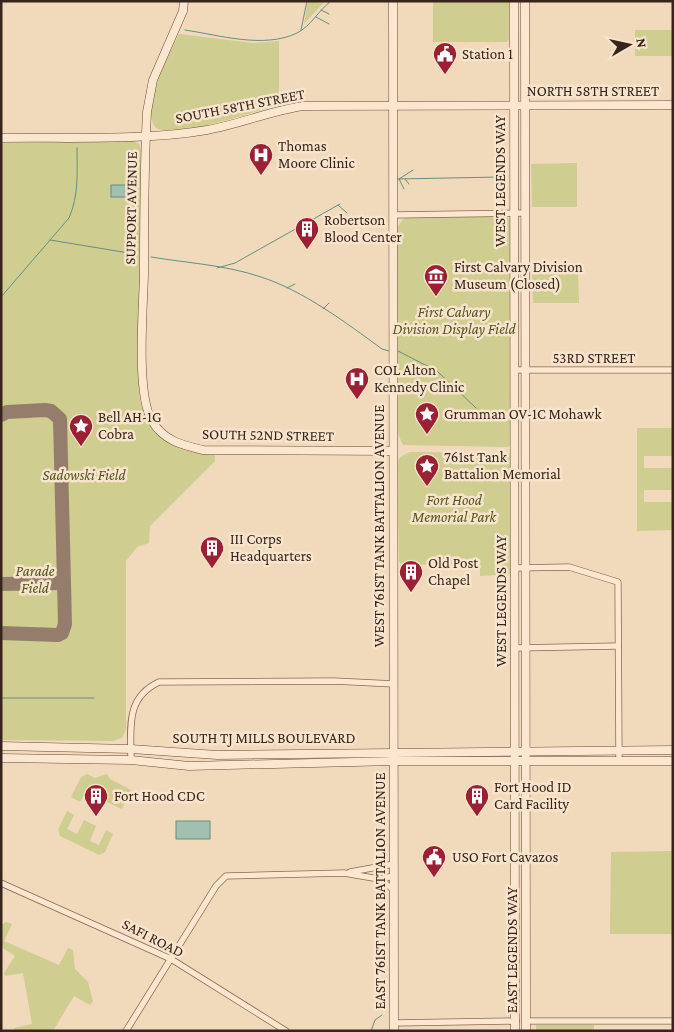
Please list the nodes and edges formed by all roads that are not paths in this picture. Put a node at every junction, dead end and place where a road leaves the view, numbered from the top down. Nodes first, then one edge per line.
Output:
1 (184, 1) edge
2 (393, 1) edge
3 (514, 1) edge
4 (525, 1) edge
5 (393, 105) junction
6 (514, 105) junction
7 (525, 105) junction
8 (673, 105) edge
9 (146, 135) junction
10 (1, 138) edge
11 (513, 213) junction
12 (525, 213) junction
13 (393, 214) junction
14 (515, 370) junction
15 (526, 370) junction
16 (673, 370) edge
17 (152, 421) joint
18 (392, 451) junction
19 (515, 568) junction
20 (526, 568) junction
21 (618, 646) junction
22 (515, 648) junction
23 (526, 648) junction
24 (394, 684) junction
25 (1, 746) edge
26 (131, 748) junction
27 (515, 750) junction
28 (526, 750) junction
29 (620, 750) junction
30 (673, 750) edge
31 (394, 752) junction
32 (1, 758) edge
33 (131, 760) junction
34 (394, 761) junction
35 (515, 761) junction
36 (526, 761) junction
37 (620, 761) junction
38 (673, 761) edge
39 (394, 864) junction
40 (344, 874) junction
41 (394, 876) junction
42 (379, 879) junction
43 (1, 883) edge
44 (394, 890) junction
45 (171, 959) junction
46 (516, 1004) junction
47 (516, 1021) junction
48 (526, 1021) junction
49 (673, 1021) edge
50 (394, 1027) edge
51 (126, 1031) edge
52 (286, 1031) edge
53 (516, 1031) edge
54 (525, 1031) edge

1 - 9 street, SUPPORT AVENUE
2 - 5 street, WEST 761ST TANK BATTALION AVENUE
3 - 6 street, WEST LEGENDS WAY
4 - 7 street, WEST LEGENDS WAY
5 - 6 street, SOUTH 58TH STREET
5 - 9 street, SOUTH 58TH STREET
5 - 13 street, WEST 761ST TANK BATTALION AVENUE
6 - 7 street, NORTH 58TH STREET
6 - 11 street, WEST LEGENDS WAY
7 - 8 street, NORTH 58TH STREET
7 - 12 street, WEST LEGENDS WAY
9 - 10 street, SOUTH 58TH STREET
9 - 17 street, SUPPORT AVENUE
11 - 12 street
11 - 13 street
11 - 14 street, WEST LEGENDS WAY
12 - 15 street, WEST LEGENDS WAY
13 - 18 street, WEST 761ST TANK BATTALION AVENUE
14 - 15 street, 53RD STREET
14 - 19 street, WEST LEGENDS WAY
15 - 16 street, 53RD STREET
15 - 20 street, WEST LEGENDS WAY
17 - 18 street, SOUTH 52ND STREET
18 - 24 street, WEST 761ST TANK BATTALION AVENUE
19 - 20 street
19 - 22 street, WEST LEGENDS WAY
20 - 21 street
20 - 23 street, WEST LEGENDS WAY
21 - 23 street
21 - 29 street
22 - 23 street
22 - 27 street, WEST LEGENDS WAY
23 - 28 street, WEST LEGENDS WAY
24 - 26 street
24 - 31 street, WEST 761ST TANK BATTALION AVENUE
25 - 26 street, SOUTH TJ MILLS BOULEVARD
26 - 31 street, SOUTH TJ MILLS BOULEVARD
26 - 33 street
27 - 28 street, SOUTH TJ MILLS BOULEVARD
27 - 31 street, SOUTH TJ MILLS BOULEVARD
27 - 35 street, EAST LEGENDS WAY
28 - 29 street, SOUTH TJ MILLS BOULEVARD
28 - 36 street, EAST LEGENDS WAY
29 - 30 street, SOUTH TJ MILLS BOULEVARD
29 - 37 street
31 - 34 street, EAST 761ST TANK BATTALION AVENUE
32 - 33 street, SOUTH TJ MILLS BOULEVARD
33 - 34 street, SOUTH TJ MILLS BOULEVARD
34 - 35 street, SOUTH TJ MILLS BOULEVARD
34 - 39 street, EAST 761ST TANK BATTALION AVENUE
35 - 36 street, SOUTH TJ MILLS BOULEVARD
35 - 46 street, EAST LEGENDS WAY
36 - 37 street, SOUTH TJ MILLS BOULEVARD
36 - 48 street, EAST LEGENDS WAY
37 - 38 street, SOUTH TJ MILLS BOULEVARD
39 - 40 street
39 - 41 street, EAST 761ST TANK BATTALION AVENUE
40 - 42 street
40 - 45 street
41 - 42 street
41 - 44 street, EAST 761ST TANK BATTALION AVENUE
42 - 44 street
43 - 45 street, SAFI ROAD
44 - 50 street, EAST 761ST TANK BATTALION AVENUE
45 - 51 street
45 - 52 street, SAFI ROAD
46 - 47 street, EAST LEGENDS WAY
46 - 48 street
47 - 50 street
47 - 53 street, EAST LEGENDS WAY
47 - 54 street
48 - 49 street
48 - 54 street, EAST LEGENDS WAY

